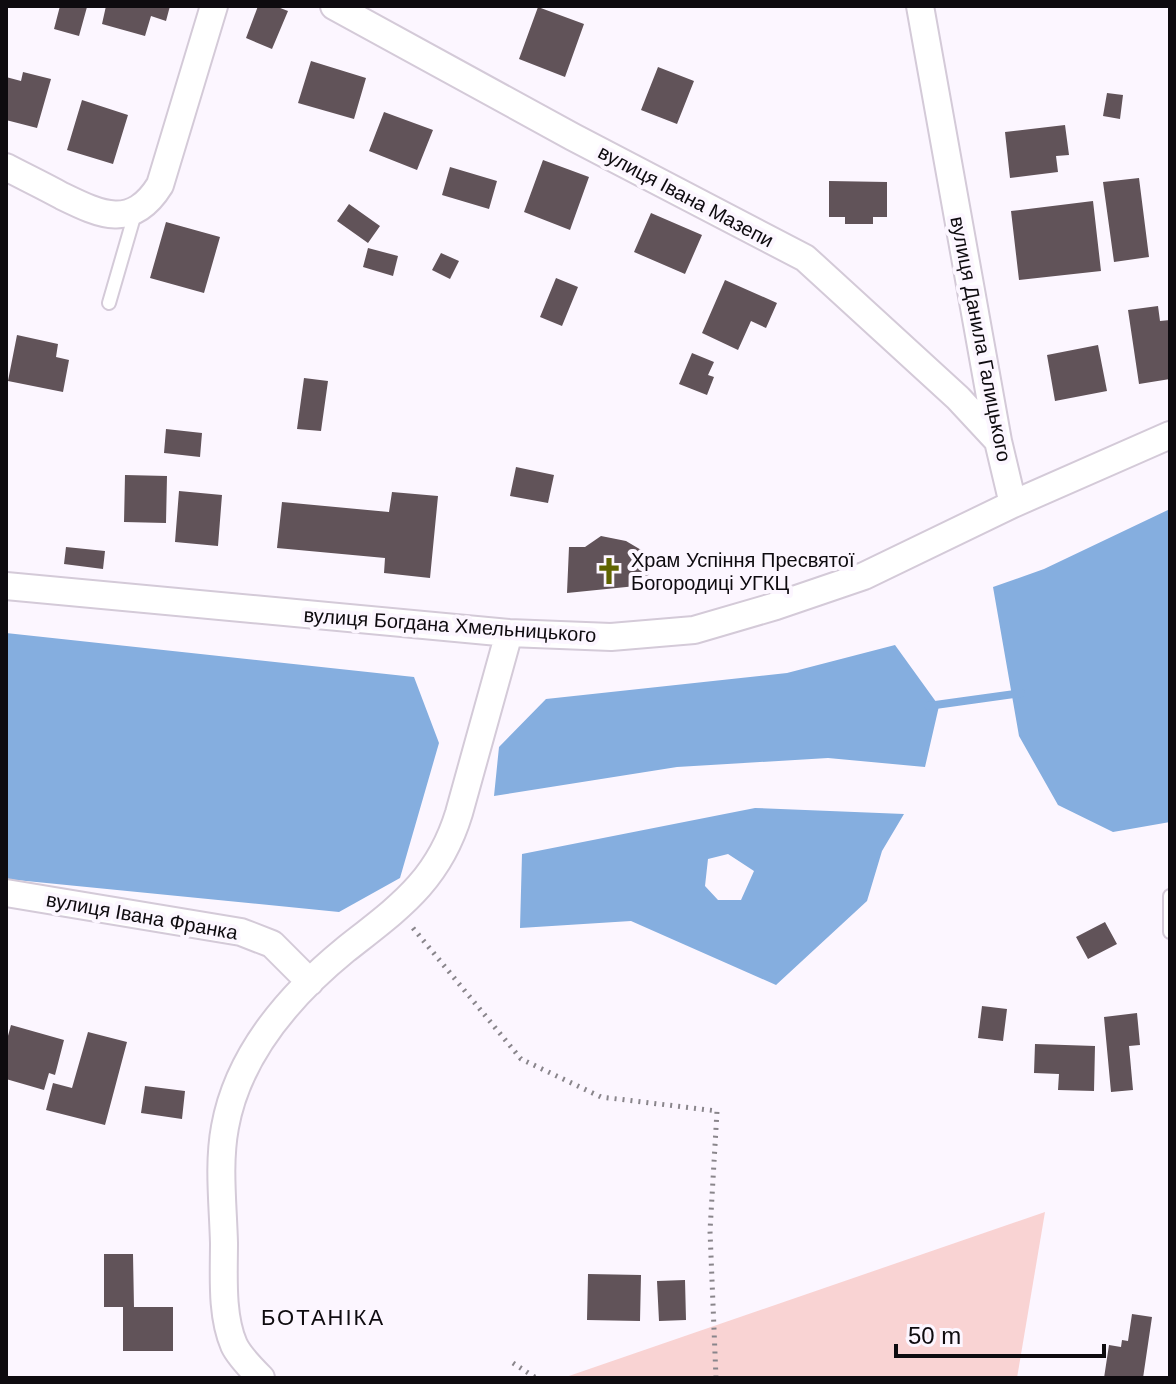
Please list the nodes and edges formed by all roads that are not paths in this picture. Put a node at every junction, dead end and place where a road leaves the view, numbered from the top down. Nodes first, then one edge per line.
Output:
1 (214, 6) edge
2 (334, 6) edge
3 (920, 6) edge
4 (6, 167) edge
5 (136, 210) junction
6 (109, 303) dead end
7 (1170, 435) edge
8 (998, 441) junction
9 (1013, 504) junction
10 (6, 586) edge
11 (509, 633) junction
12 (6, 893) edge
13 (1170, 896) edge
14 (1170, 932) edge
15 (310, 982) junction
16 (261, 1378) edge

1 - 5 street
2 - 8 street, вулиця Івана Мазепи
3 - 8 street, вулиця Данила Галицького
4 - 5 street
5 - 6 lane
7 - 9 street
8 - 9 street, вулиця Данила Галицького
9 - 11 street, вулиця Богдана Хмельницького
10 - 11 street, вулиця Богдана Хмельницького
11 - 15 street
12 - 15 street, вулиця Івана Франка
13 - 14 lane
15 - 16 street

